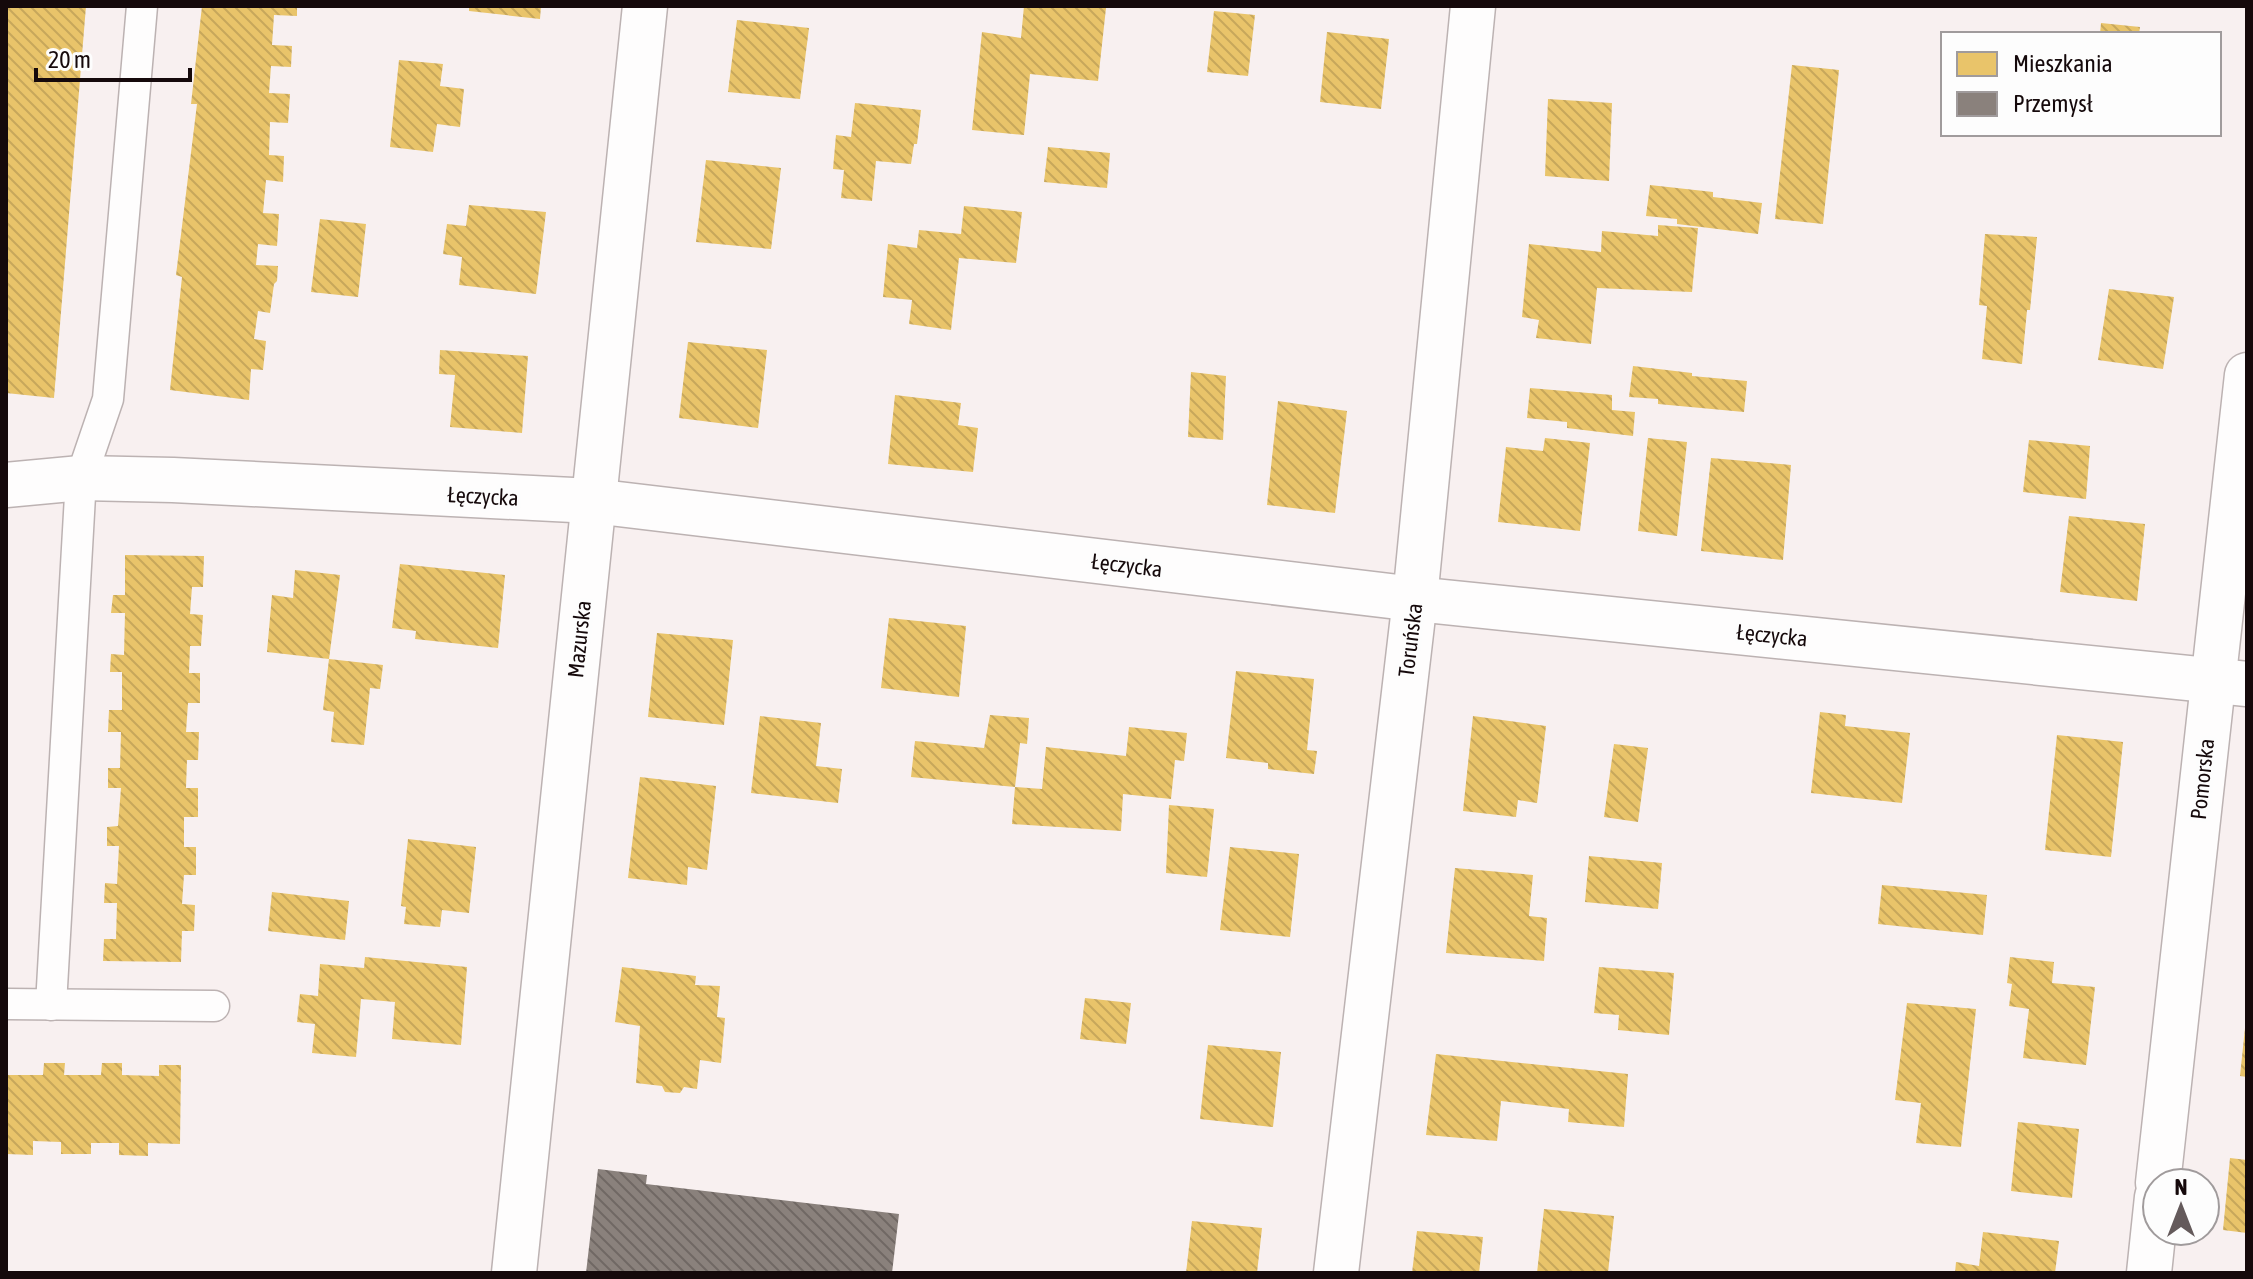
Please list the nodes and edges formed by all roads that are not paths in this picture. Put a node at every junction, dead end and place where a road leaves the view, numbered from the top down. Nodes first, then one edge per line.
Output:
1 (142, 6) edge
2 (645, 6) edge
3 (1473, 6) edge
4 (2247, 375) edge
5 (81, 478) junction
6 (6, 485) edge
7 (593, 501) junction
8 (1415, 599) junction
9 (2230, 682) edge
10 (6, 1004) edge
11 (51, 1005) junction
12 (214, 1006) dead end
13 (2160, 1167) edge
14 (2152, 1247) edge
15 (514, 1273) edge
16 (1336, 1273) edge
17 (2149, 1273) edge

1 - 5 lane
2 - 7 street, Mazurska
3 - 8 street, Toruńska
4 - 9 street, Pomorska
5 - 6 street, Łęczycka
5 - 7 street, Łęczycka
5 - 11 lane
7 - 8 street, Łęczycka
7 - 15 street, Mazurska
8 - 9 street, Łęczycka
8 - 16 street, Toruńska
9 - 13 street, Pomorska
10 - 11 lane
11 - 12 lane
14 - 17 street

